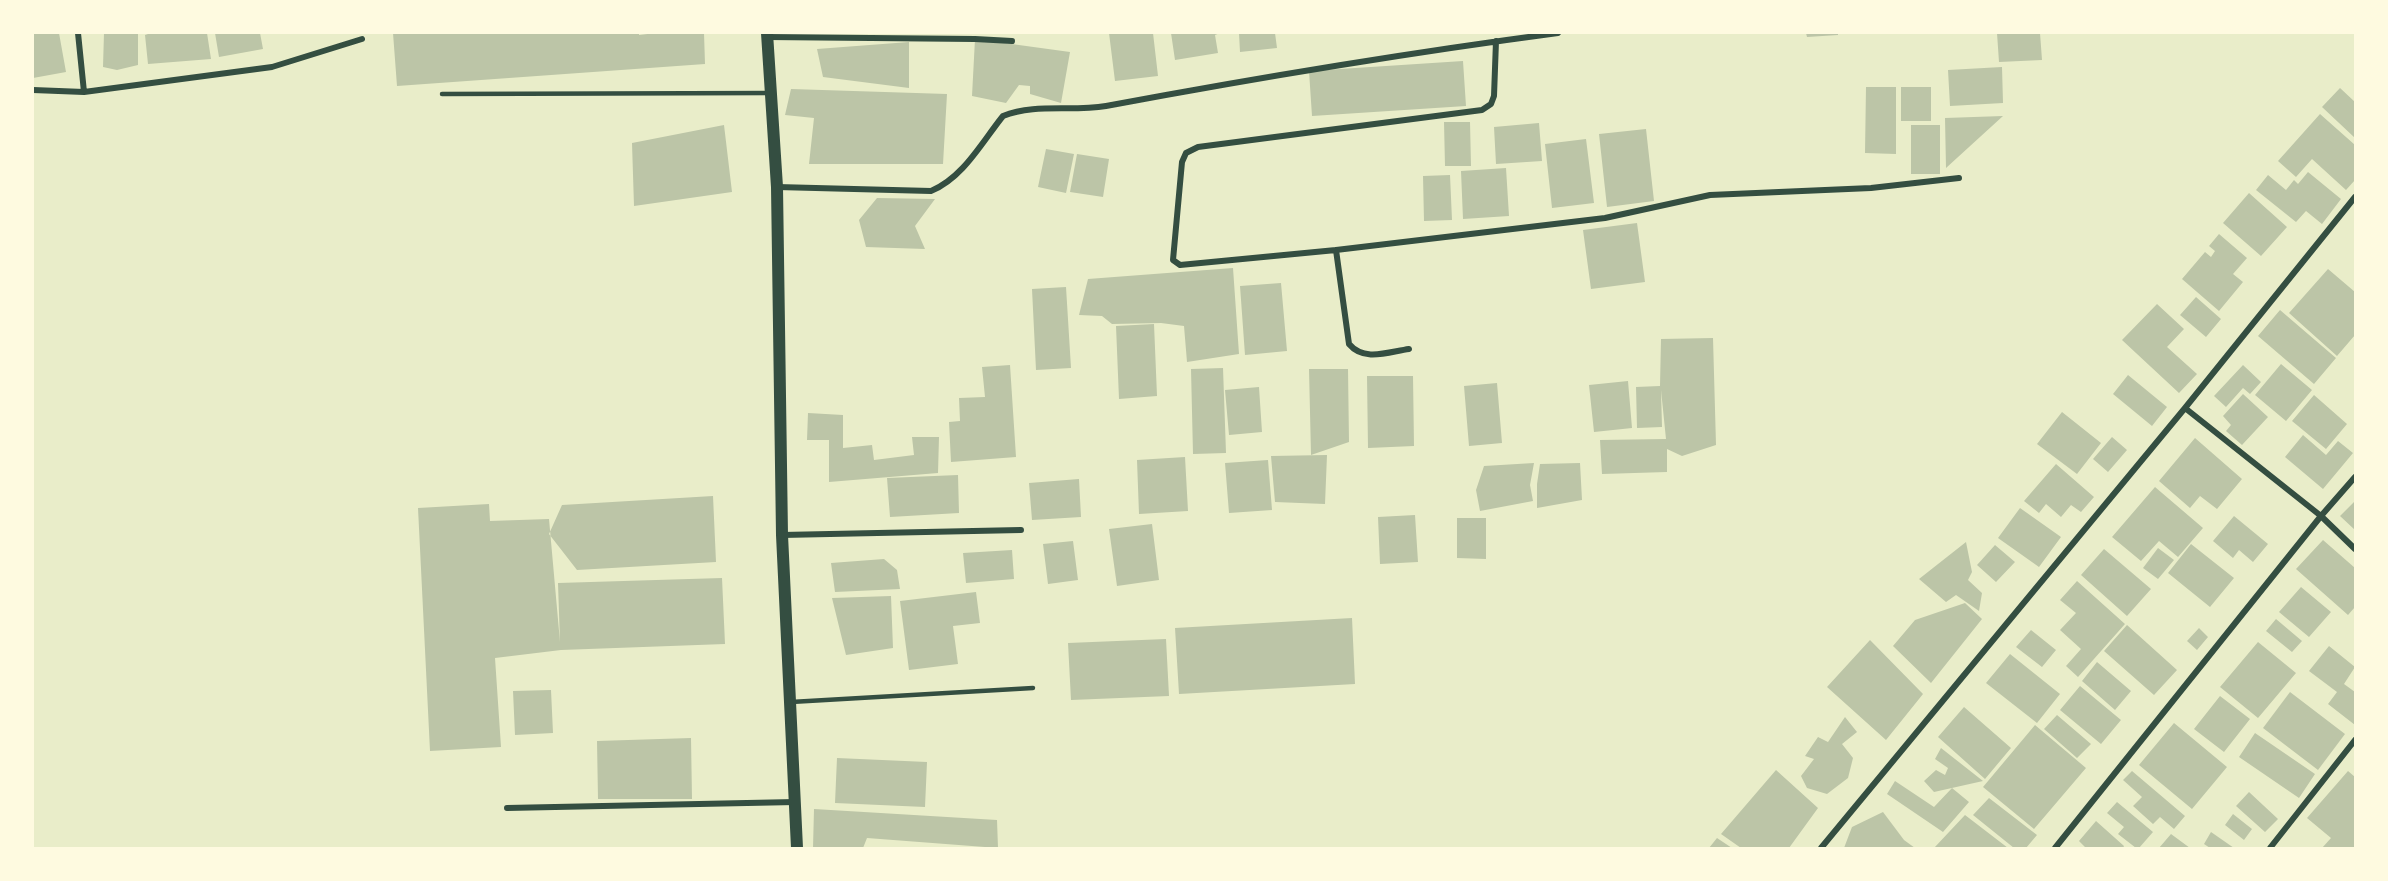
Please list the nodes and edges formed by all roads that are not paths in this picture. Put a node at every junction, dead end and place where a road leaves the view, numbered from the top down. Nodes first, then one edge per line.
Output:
1 (78, 33) edge
2 (1558, 33) edge
3 (767, 35) edge
4 (362, 39) dead end
5 (1012, 41) dead end
6 (1496, 41) junction
7 (33, 90) edge
8 (84, 93) junction
9 (770, 93) junction
10 (442, 94) dead end
11 (1959, 178) dead end
12 (777, 186) junction
13 (2355, 197) edge
14 (1336, 250) junction
15 (1409, 349) dead end
16 (2185, 408) junction
17 (2355, 477) edge
18 (2321, 516) junction
19 (1021, 530) dead end
20 (782, 535) junction
21 (2355, 549) edge
22 (1033, 688) dead end
23 (791, 702) junction
24 (2355, 740) edge
25 (795, 802) junction
26 (507, 808) dead end
27 (797, 848) edge
28 (1821, 848) edge
29 (2055, 848) edge
30 (2271, 848) edge

1 - 8 street
2 - 6 street
3 - 5 street
3 - 9 main road
4 - 8 street
6 - 12 street
6 - 14 street
7 - 8 street
9 - 10 lane
9 - 12 main road
11 - 14 street
12 - 20 main road
13 - 16 street
14 - 15 street
16 - 18 street
16 - 28 street
17 - 18 street
18 - 21 street
18 - 29 street
19 - 20 street
20 - 23 main road
22 - 23 lane
23 - 25 main road
24 - 30 street
25 - 26 street
25 - 27 main road

